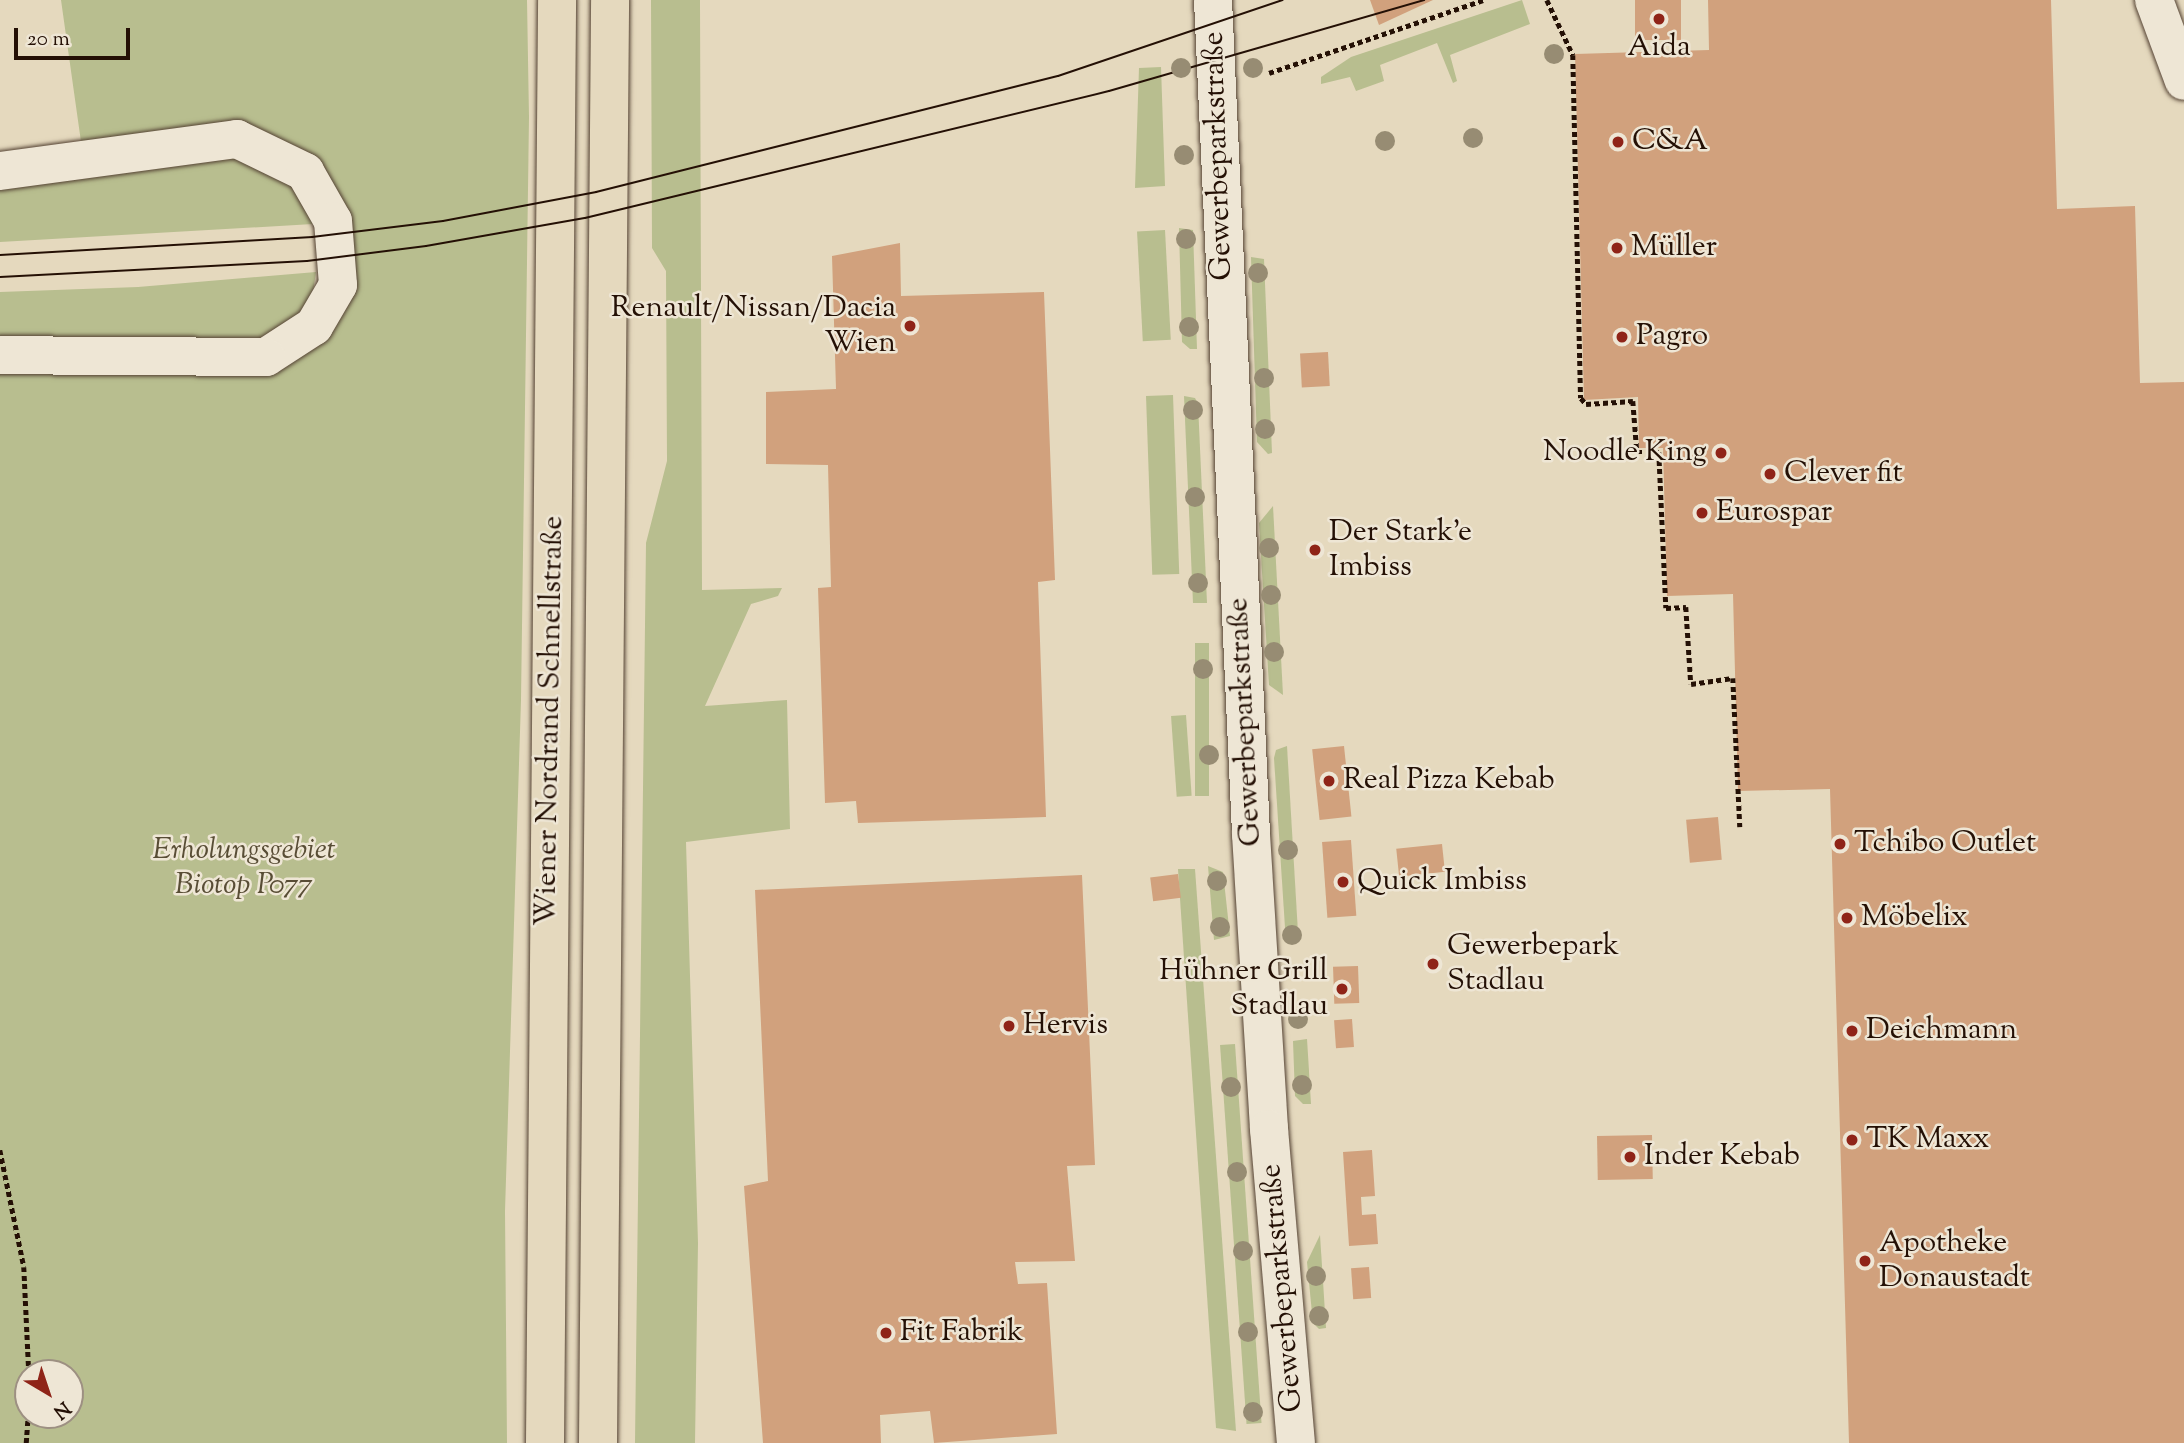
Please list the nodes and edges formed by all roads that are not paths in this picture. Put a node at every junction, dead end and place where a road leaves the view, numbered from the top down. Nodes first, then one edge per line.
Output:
1 (557, 0) edge
2 (610, 0) edge
3 (1213, 0) edge
4 (2154, 0) edge
5 (2184, 81) edge
6 (0, 171) edge
7 (0, 355) edge
8 (545, 1443) edge
9 (598, 1443) edge
10 (1296, 1443) edge

1 - 8 highway, Wiener Nordrand Schnellstraße
2 - 9 highway, Wiener Nordrand Schnellstraße
3 - 10 street, Gewerbeparkstraße
4 - 5 street
6 - 7 street

